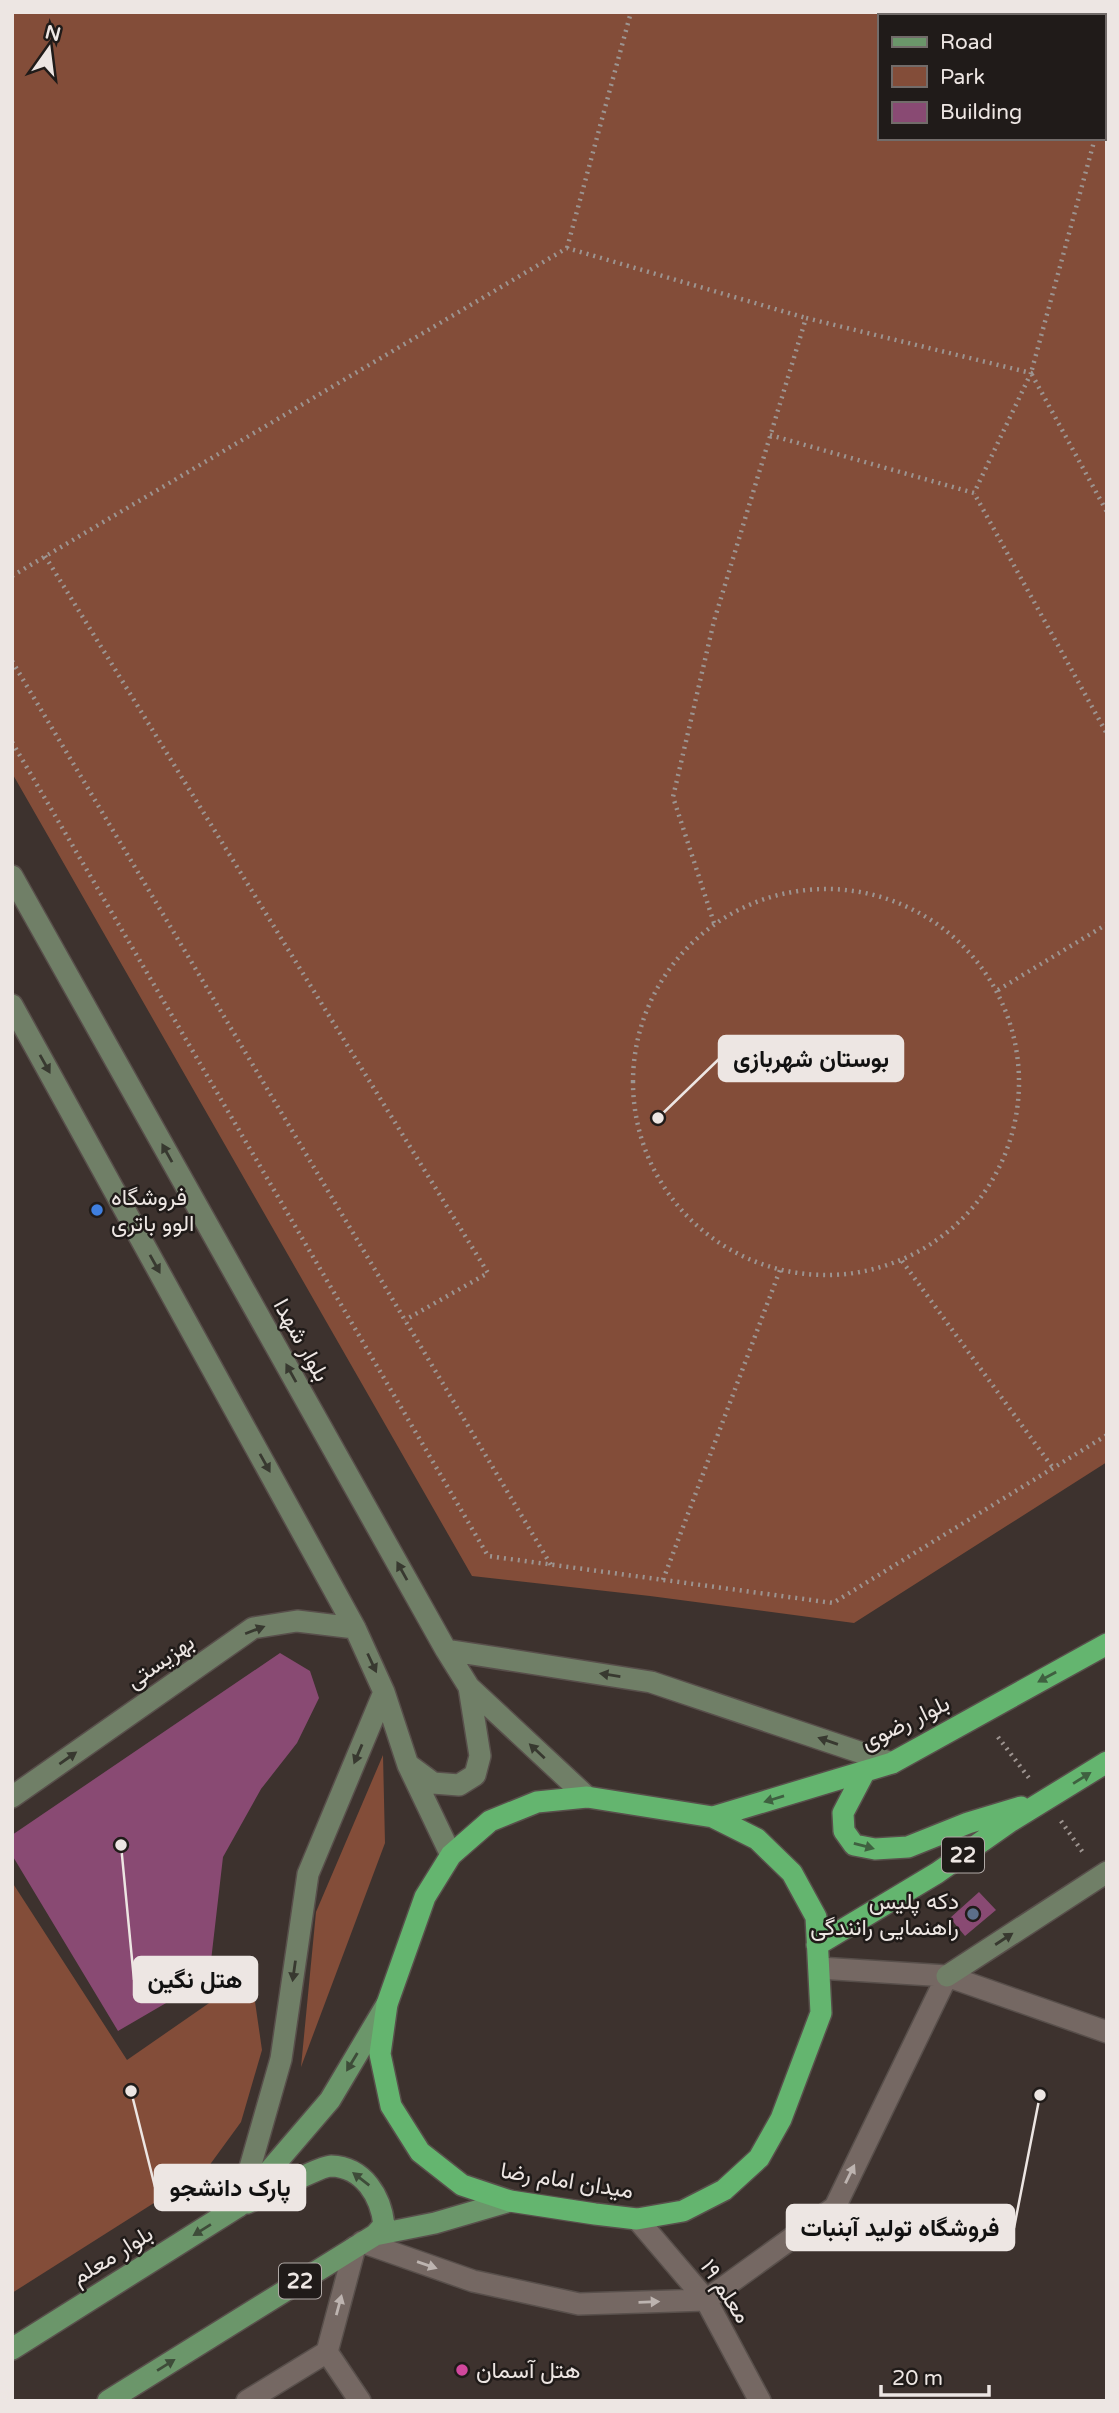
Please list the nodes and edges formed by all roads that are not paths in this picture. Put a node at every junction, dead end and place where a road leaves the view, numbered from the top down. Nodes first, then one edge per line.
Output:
1 (12, 876) edge
2 (12, 1004) edge
3 (355, 1628) junction
4 (1107, 1644) edge
5 (446, 1650) junction
6 (469, 1687) junction
7 (384, 1692) junction
8 (1107, 1762) edge
9 (892, 1763) junction
10 (408, 1765) junction
11 (865, 1771) junction
12 (12, 1797) edge
13 (587, 1797) junction
14 (1046, 1800) junction
15 (713, 1817) junction
16 (451, 1855) junction
17 (1107, 1872) edge
18 (817, 1945) junction
19 (819, 1968) junction
20 (947, 1976) junction
21 (387, 2004) junction
22 (1107, 2032) edge
23 (510, 2202) junction
24 (239, 2206) junction
25 (636, 2219) junction
26 (364, 2242) junction
27 (706, 2300) junction
28 (12, 2348) edge
29 (327, 2352) junction
30 (108, 2401) edge
31 (247, 2401) edge
32 (360, 2401) edge
33 (760, 2401) edge

5 -> 1 main road, بلوار شهدا
2 -> 3 main road
3 -> 7 main road
12 -> 3 main road, بهزیستی
4 -> 9 highway, بلوار رضوی
5 - 6 main road, بلوار شهدا
9 -> 5 main road
6 - 10 main road
13 -> 6 main road, بلوار شهدا
7 - 10 main road
7 -> 24 main road
14 -> 8 highway, 22
9 - 11 highway, بلوار رضوی
10 - 16 main road
11 -> 14 highway
11 -> 15 highway, بلوار رضوی
13 - 15 highway, میدان امام رضا
13 - 16 highway, میدان امام رضا
14 - 18 highway, 22
15 - 18 highway, میدان امام رضا
16 - 21 highway, میدان امام رضا
20 -> 17 main road
18 - 19 highway, میدان امام رضا
19 - 20 street
19 - 25 highway, میدان امام رضا
20 - 22 street
27 -> 20 street
21 - 23 highway, میدان امام رضا
21 -> 24 main road, بلوار معلم
23 - 25 highway, میدان امام رضا
23 - 26 main road, 22
26 -> 24 main road
24 -> 28 main road, بلوار معلم
25 - 27 street, معلم ۱۹
26 -> 27 street
29 -> 26 street
30 -> 26 main road, 22
27 - 33 street, معلم ۱۹
29 - 31 street
29 - 32 street

